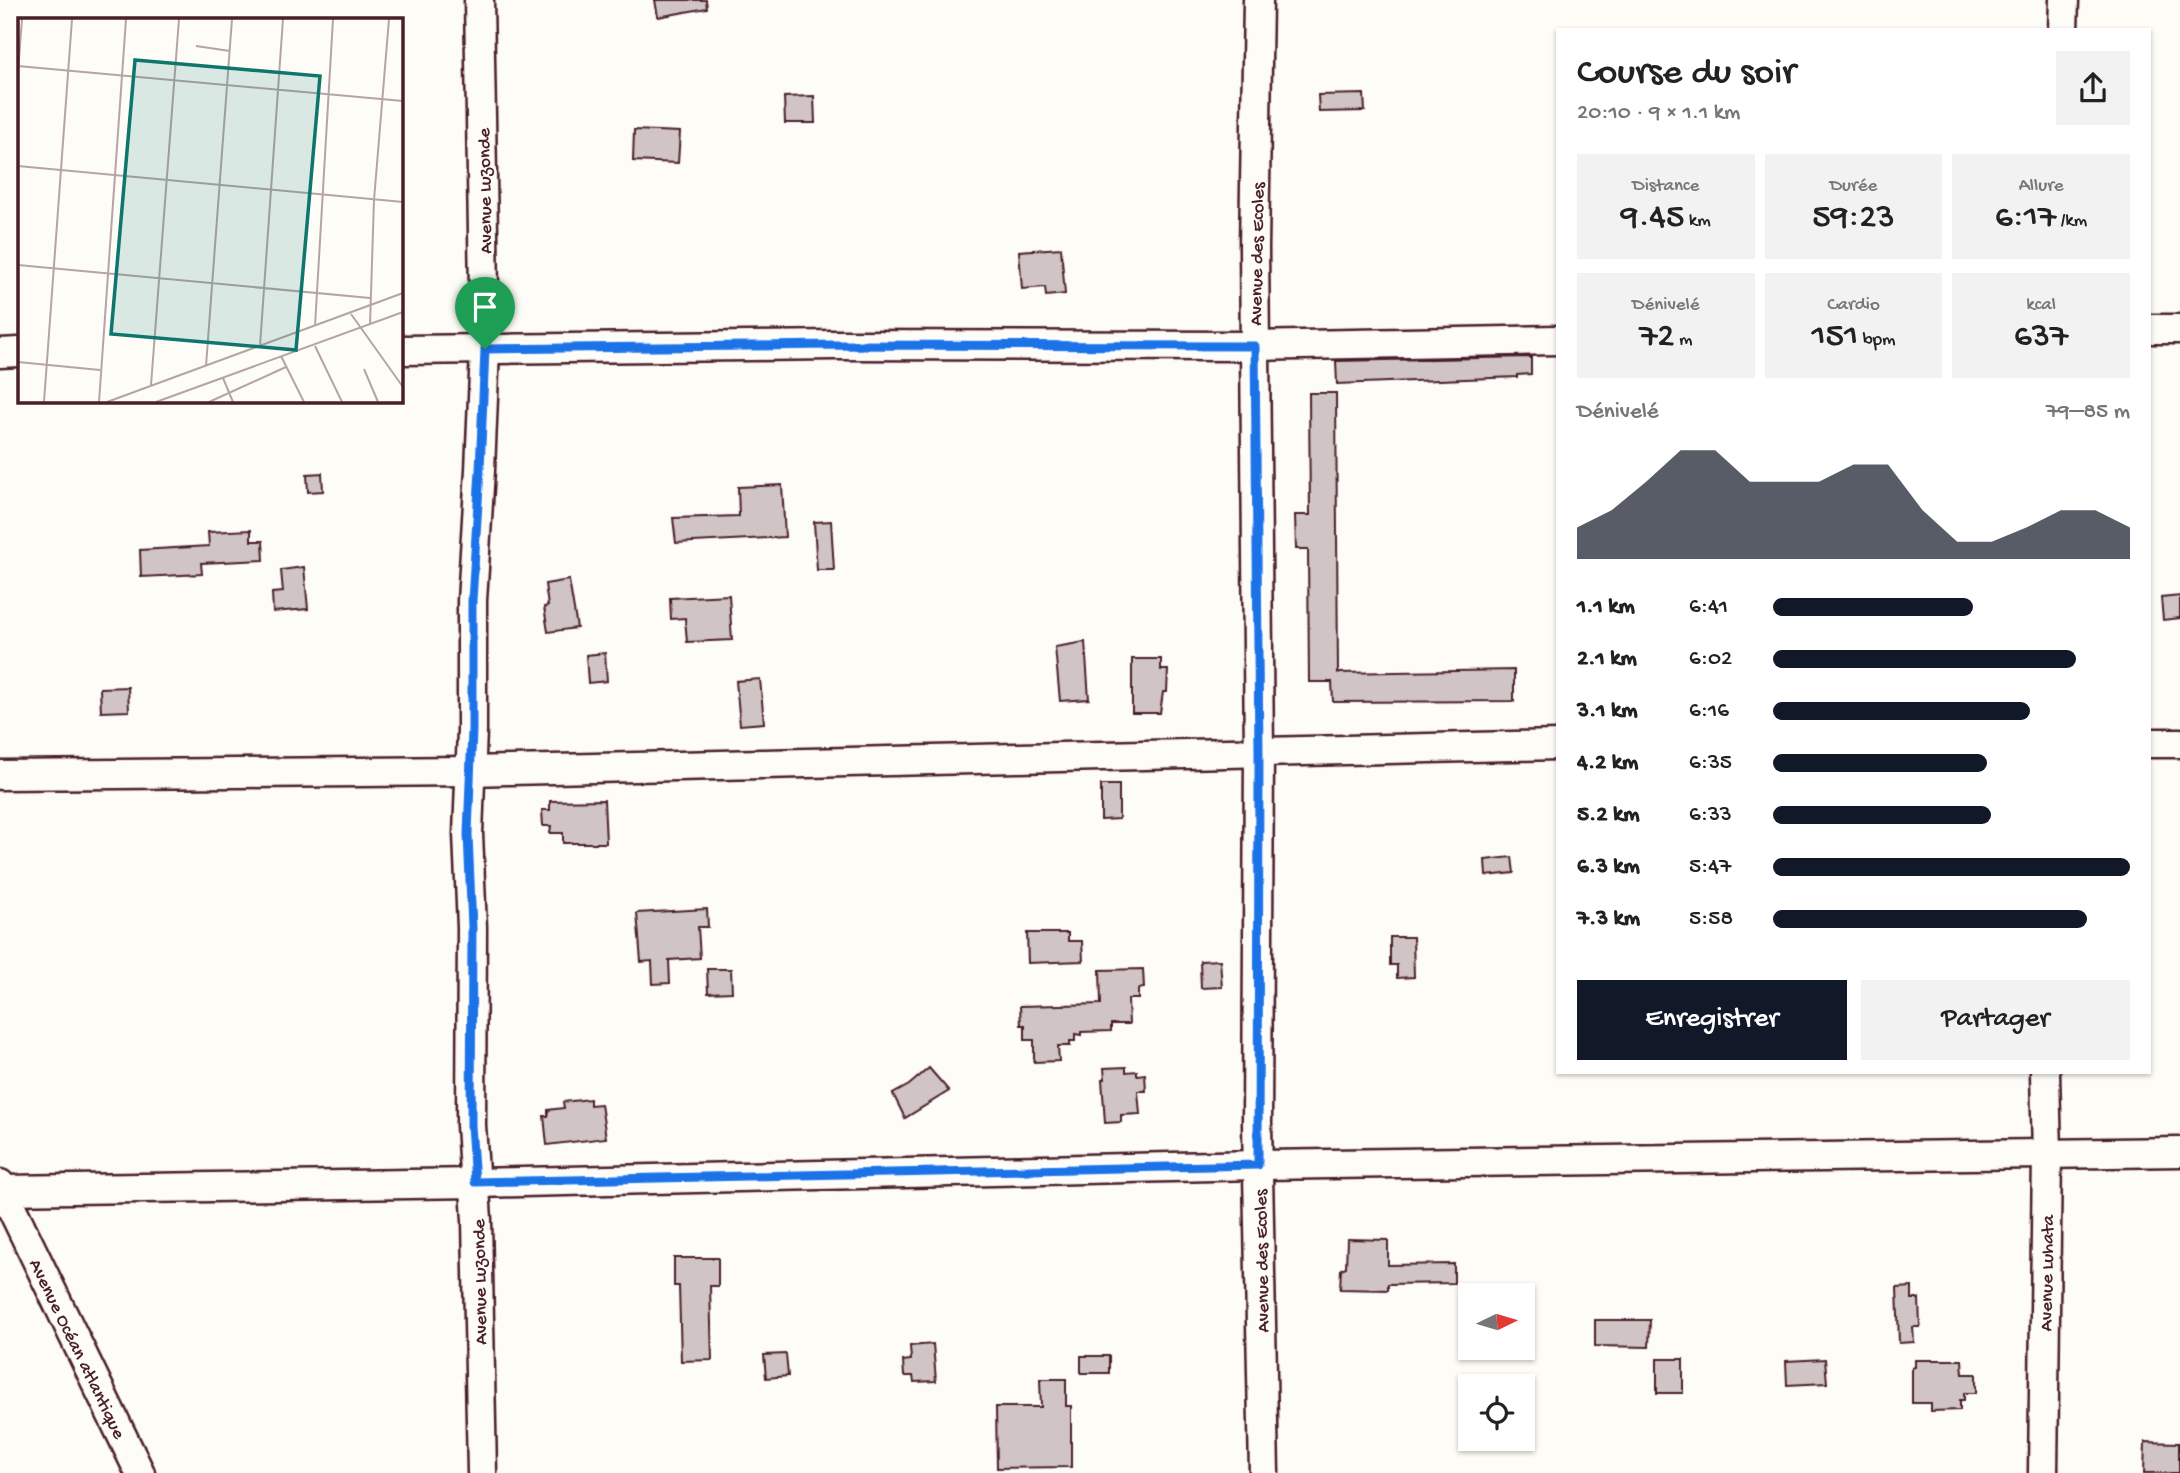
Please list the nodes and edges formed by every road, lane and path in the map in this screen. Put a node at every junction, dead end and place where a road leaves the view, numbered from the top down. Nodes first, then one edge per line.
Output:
1 (479, 0) edge
2 (1258, 0) edge
3 (2064, 0) edge
4 (2063, 28) edge
5 (2151, 329) edge
6 (2180, 329) edge
7 (1556, 340) edge
8 (1255, 346) junction
9 (485, 349) junction
10 (402, 350) edge
11 (18, 352) edge
12 (0, 353) edge
13 (2151, 743) edge
14 (2180, 743) edge
15 (1556, 745) edge
16 (1259, 753) junction
17 (470, 771) junction
18 (0, 775) edge
19 (2045, 1074) edge
20 (2180, 1152) edge
21 (2047, 1154) junction
22 (1258, 1165) junction
23 (475, 1182) junction
24 (1, 1187) edge
25 (140, 1473) edge
26 (481, 1473) edge
27 (1264, 1473) edge
28 (2043, 1473) edge

1 - 9 street, Avenue Luzonde
2 - 8 street, Avenue des Ecoles
3 - 4 street
5 - 6 street
7 - 8 street
8 - 9 street
8 - 16 street, Avenue des Ecoles
9 - 10 street
9 - 17 street, Avenue Luzonde
11 - 12 street
13 - 14 street
15 - 16 street
16 - 17 street
16 - 22 street, Avenue des Ecoles
17 - 18 street
17 - 23 street, Avenue Luzonde
19 - 21 street, Avenue Luhata
20 - 21 street
21 - 22 street
21 - 28 street, Avenue Luhata
22 - 23 street
22 - 27 street, Avenue des Ecoles
23 - 24 street
23 - 26 street, Avenue Luzonde
24 - 25 street, Avenue Océan atlantique

